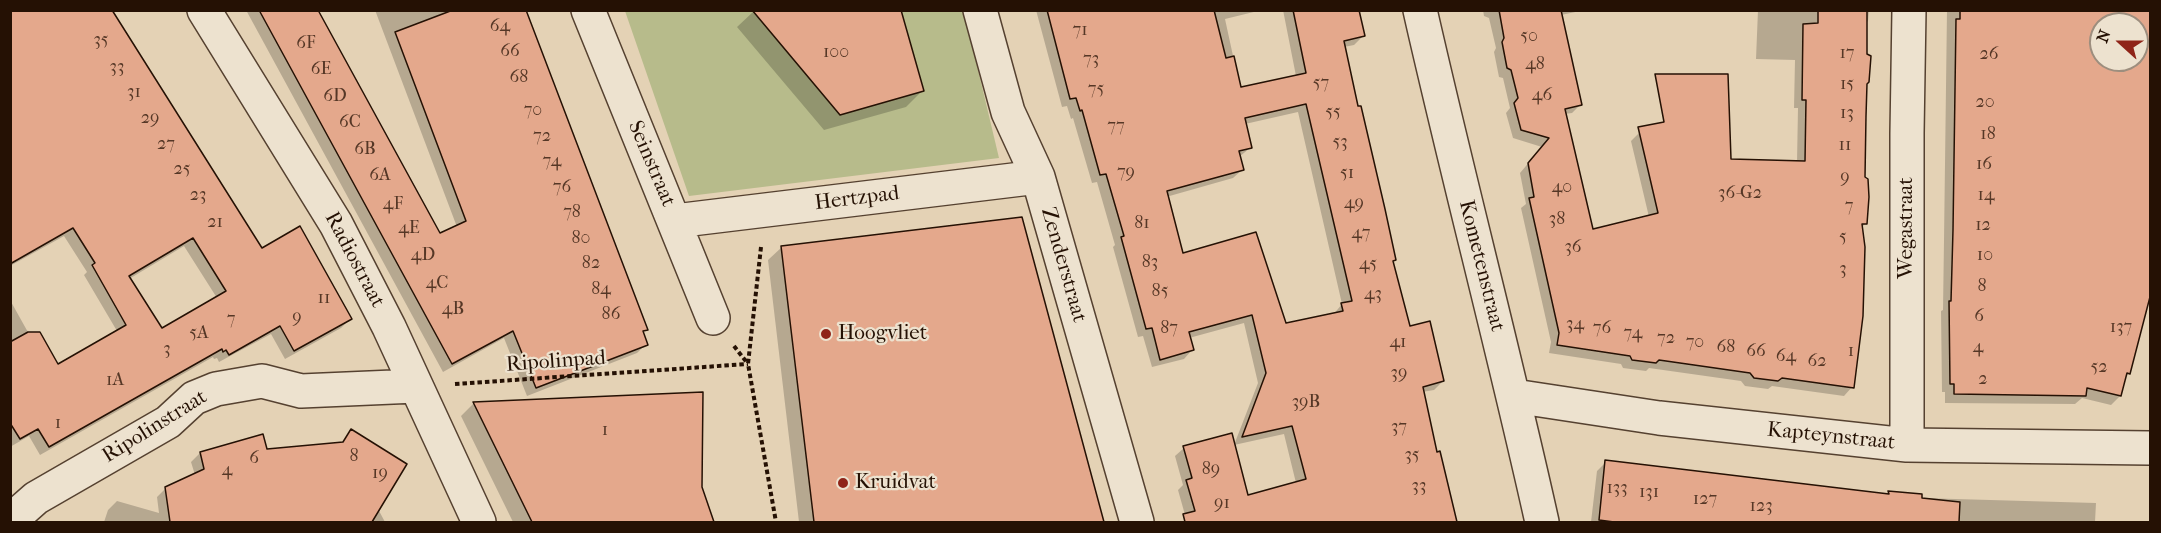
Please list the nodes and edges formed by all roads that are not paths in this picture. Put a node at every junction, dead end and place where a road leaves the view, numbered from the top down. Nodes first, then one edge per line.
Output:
1 (204, 10) edge
2 (588, 10) edge
3 (980, 10) edge
4 (1420, 10) edge
5 (1909, 10) edge
6 (1038, 177) junction
7 (675, 221) junction
8 (713, 318) dead end
9 (416, 386) junction
10 (1514, 396) junction
11 (1907, 445) junction
12 (2151, 448) edge
13 (14, 517) edge
14 (479, 522) edge
15 (1137, 522) edge
16 (1542, 522) edge

1 - 9 street, Radiostraat
2 - 7 street, Seinstraat
3 - 6 street, Zenderstraat
4 - 10 street, Kometenstraat
5 - 11 street, Wegastraat
6 - 7 street, Hertzpad
6 - 15 street, Zenderstraat
7 - 8 street, Seinstraat
9 - 13 street, Ripolinstraat
9 - 14 street, Radiostraat
10 - 11 street, Kapteynstraat
10 - 16 street, Kometenstraat
11 - 12 street, Kapteynstraat

